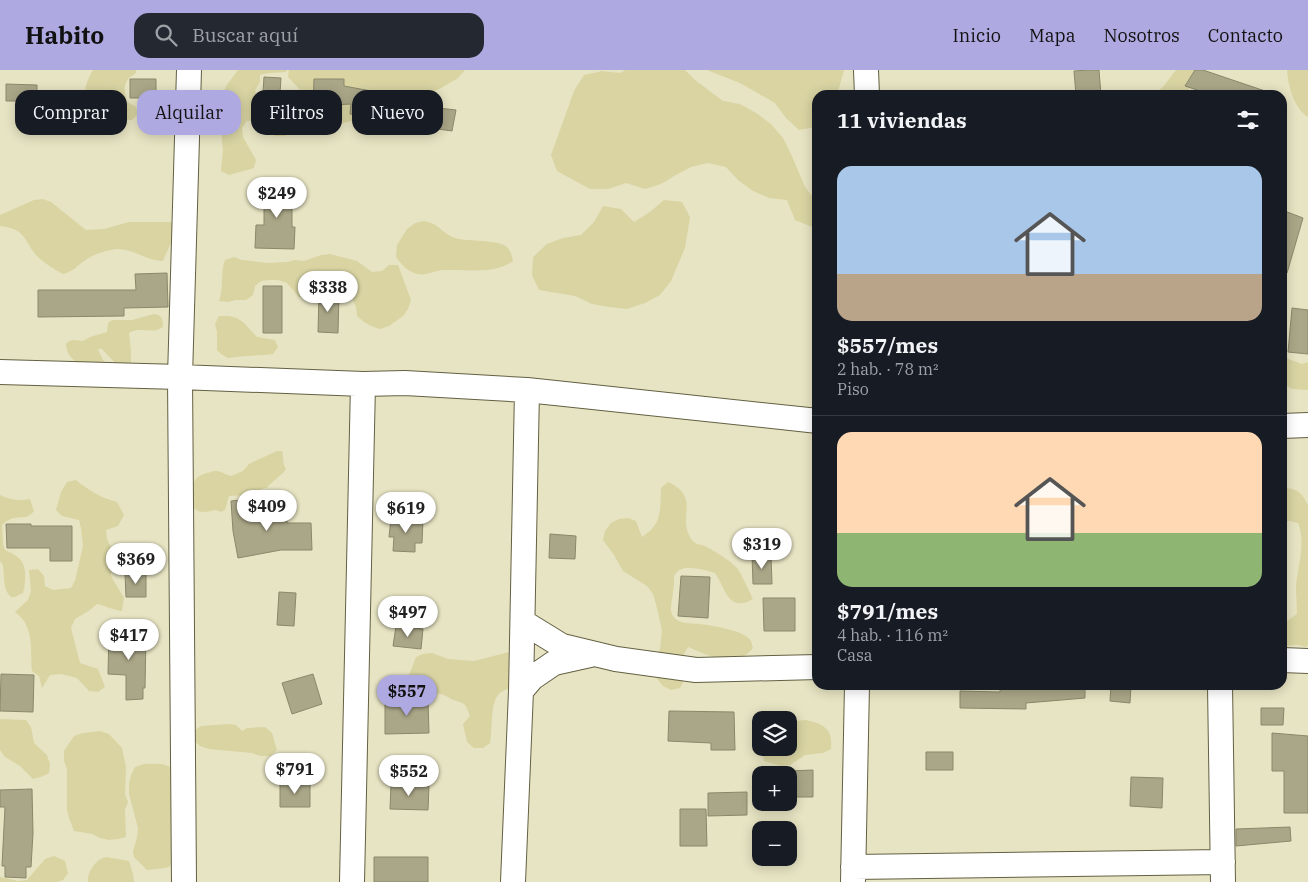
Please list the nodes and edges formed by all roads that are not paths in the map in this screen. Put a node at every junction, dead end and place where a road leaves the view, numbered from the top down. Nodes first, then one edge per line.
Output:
1 (189, 70) edge
2 (866, 70) edge
3 (867, 90) edge
4 (0, 372) edge
5 (180, 377) junction
6 (363, 384) junction
7 (527, 390) junction
8 (812, 420) edge
9 (1308, 425) edge
10 (1287, 426) edge
11 (523, 622) junction
12 (594, 654) junction
13 (1287, 660) edge
14 (1308, 661) edge
15 (812, 667) edge
16 (522, 690) junction
17 (857, 690) edge
18 (1220, 690) edge
19 (1223, 872) edge
20 (853, 874) edge
21 (184, 882) edge
22 (352, 882) edge
23 (513, 882) edge

1 - 5 street
2 - 3 street
4 - 5 street
5 - 6 street
5 - 21 street
6 - 7 street
6 - 22 street
7 - 8 street
7 - 11 street
9 - 10 street
11 - 12 street
11 - 16 street
12 - 15 street
12 - 16 street
13 - 14 street
16 - 23 street
17 - 20 street
18 - 19 street
19 - 20 street

